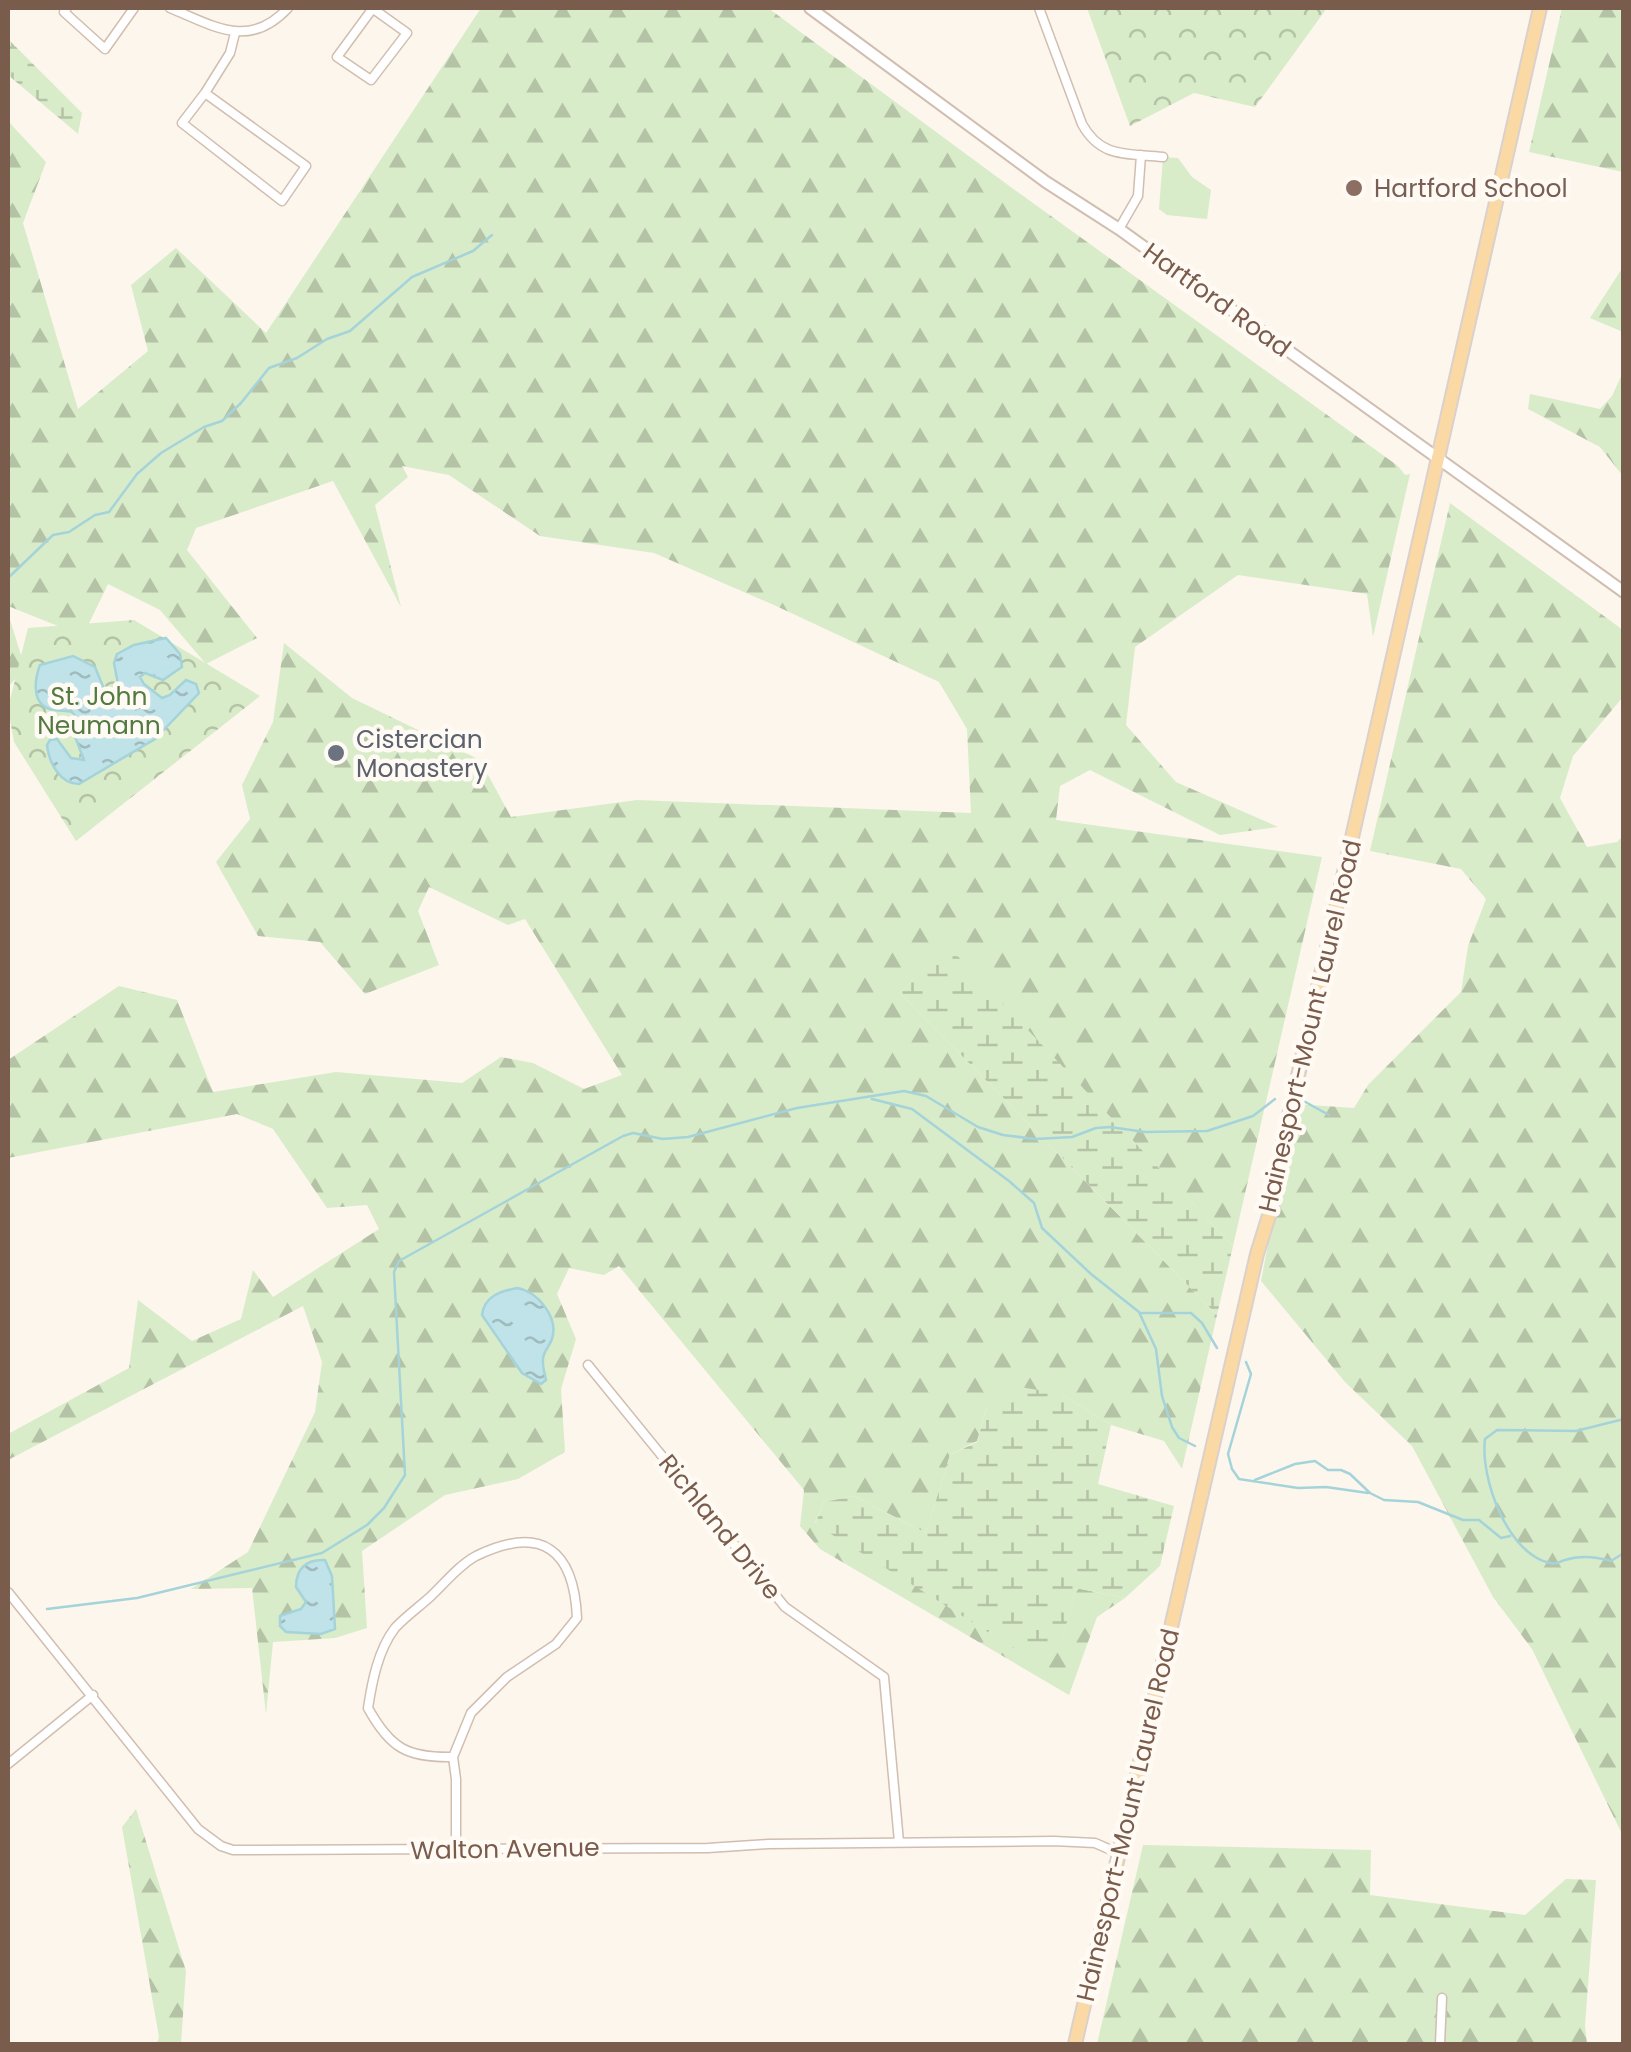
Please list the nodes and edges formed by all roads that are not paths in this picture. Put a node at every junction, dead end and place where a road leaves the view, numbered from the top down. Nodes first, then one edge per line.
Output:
1 (67, 8) edge
2 (134, 8) edge
3 (170, 8) edge
4 (288, 8) edge
5 (373, 8) edge
6 (810, 8) edge
7 (1039, 8) edge
8 (1540, 8) edge
9 (235, 33) junction
10 (205, 92) junction
11 (1141, 154) junction
12 (1163, 157) dead end
13 (1119, 229) junction
14 (1436, 458) junction
15 (1624, 592) edge
16 (588, 1366) dead end
17 (8, 1592) edge
18 (93, 1696) junction
19 (453, 1757) junction
20 (8, 1764) edge
21 (898, 1842) junction
22 (456, 1850) junction
23 (1120, 1854) junction
24 (1442, 1998) dead end
25 (1075, 2044) edge
26 (1440, 2044) edge

1 - 2 street
3 - 9 street
4 - 9 street
5 - 5 street
6 - 13 street, Hartford Road
7 - 11 street
8 - 14 main road, Hainesport-Mount Laurel Road
9 - 10 street
10 - 10 street
11 - 12 street
11 - 13 street
13 - 14 street, Hartford Road
14 - 15 street, Hartford Road
14 - 23 main road, Hainesport-Mount Laurel Road
16 - 21 street, Richland Drive
17 - 18 street, Walton Avenue
18 - 20 street
18 - 22 street, Walton Avenue
19 - 19 street
19 - 22 street
21 - 22 street, Walton Avenue
21 - 23 street, Walton Avenue
23 - 25 main road, Hainesport-Mount Laurel Road
24 - 26 street

